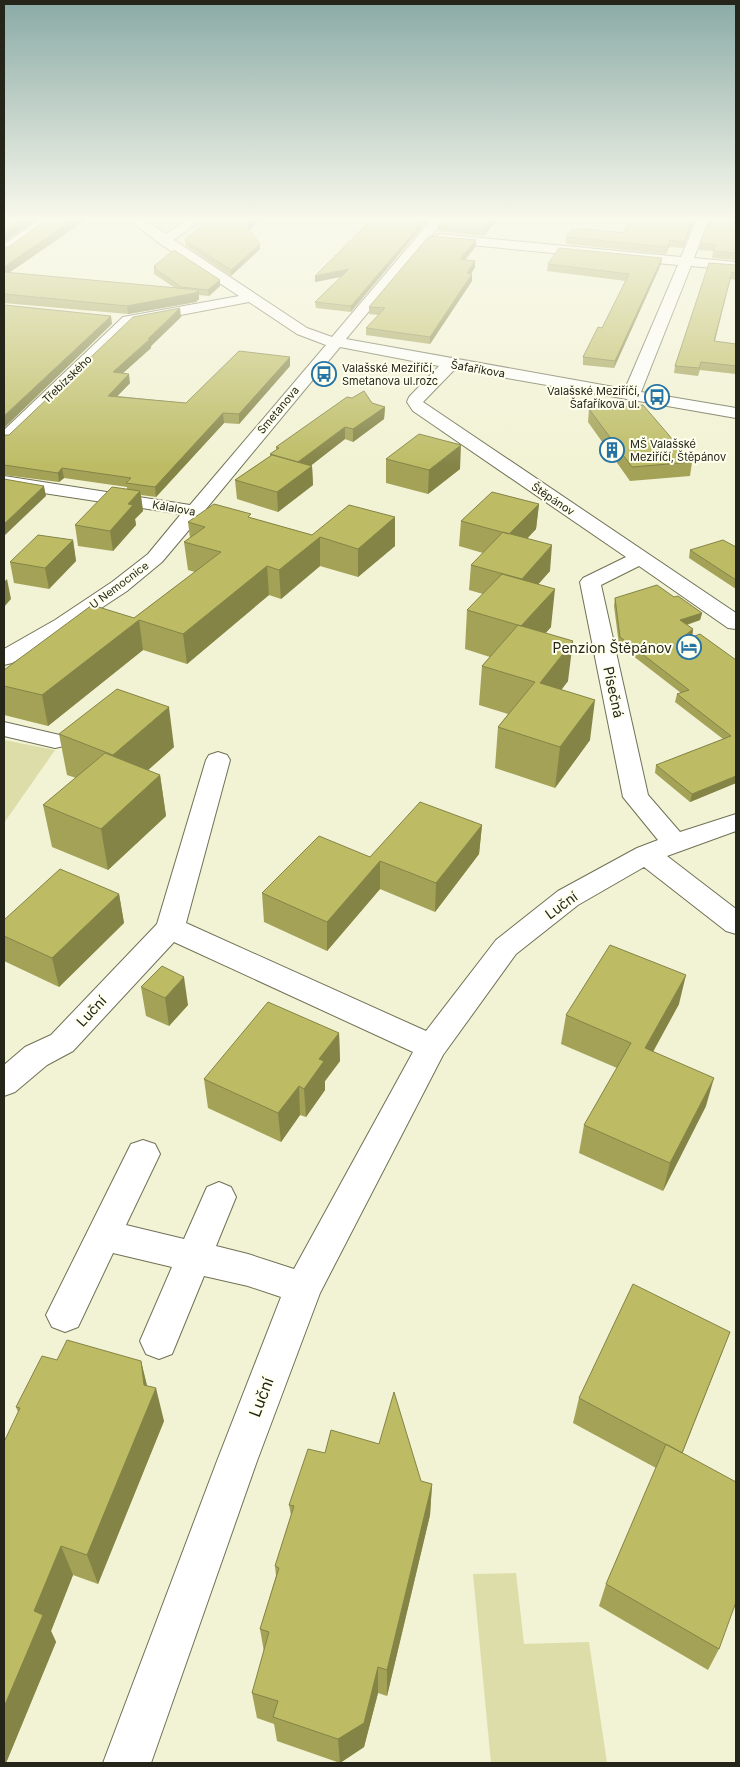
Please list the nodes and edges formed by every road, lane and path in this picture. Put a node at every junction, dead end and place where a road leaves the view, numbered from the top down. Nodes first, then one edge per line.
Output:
1 (231, 301) edge
2 (255, 301) edge
3 (370, 301) edge
4 (669, 301) edge
5 (111, 319) edge
6 (128, 320) junction
7 (335, 343) junction
8 (451, 364) junction
9 (631, 395) junction
10 (736, 413) edge
11 (4, 439) edge
12 (4, 481) edge
13 (195, 511) junction
14 (229, 522) edge
15 (640, 558) junction
16 (736, 623) edge
17 (4, 658) edge
18 (4, 728) edge
19 (55, 740) dead end
20 (218, 760) dead end
21 (736, 822) edge
22 (675, 843) junction
23 (646, 854) junction
24 (736, 924) edge
25 (170, 928) junction
26 (431, 1047) junction
27 (4, 1083) edge
28 (143, 1154) dead end
29 (219, 1197) dead end
30 (103, 1235) junction
31 (194, 1257) junction
32 (303, 1288) junction
33 (64, 1315) dead end
34 (159, 1341) dead end
35 (127, 1763) edge

1 - 6 street
2 - 7 street, Šafaříkova
3 - 7 street, Smetanova
4 - 9 street
5 - 6 street
6 - 11 street, Třebízského
7 - 8 street, Šafaříkova
7 - 13 street, Smetanova
8 - 9 street, Šafaříkova
8 - 15 street, Štěpánov
9 - 10 street, Šafaříkova
12 - 13 street, Kálalova
13 - 14 street, Kálalova
13 - 17 street, U Nemocnice
15 - 16 street, Štěpánov
15 - 22 street, Písečná
18 - 19 street
20 - 25 street, Luční
21 - 22 street, Luční
22 - 23 street, Luční
23 - 24 street
23 - 26 street, Luční
25 - 26 street
25 - 27 street, Luční
26 - 32 street, Luční
28 - 30 street
29 - 31 street
30 - 31 street
30 - 33 street
31 - 32 street
31 - 34 street
32 - 35 street, Luční

